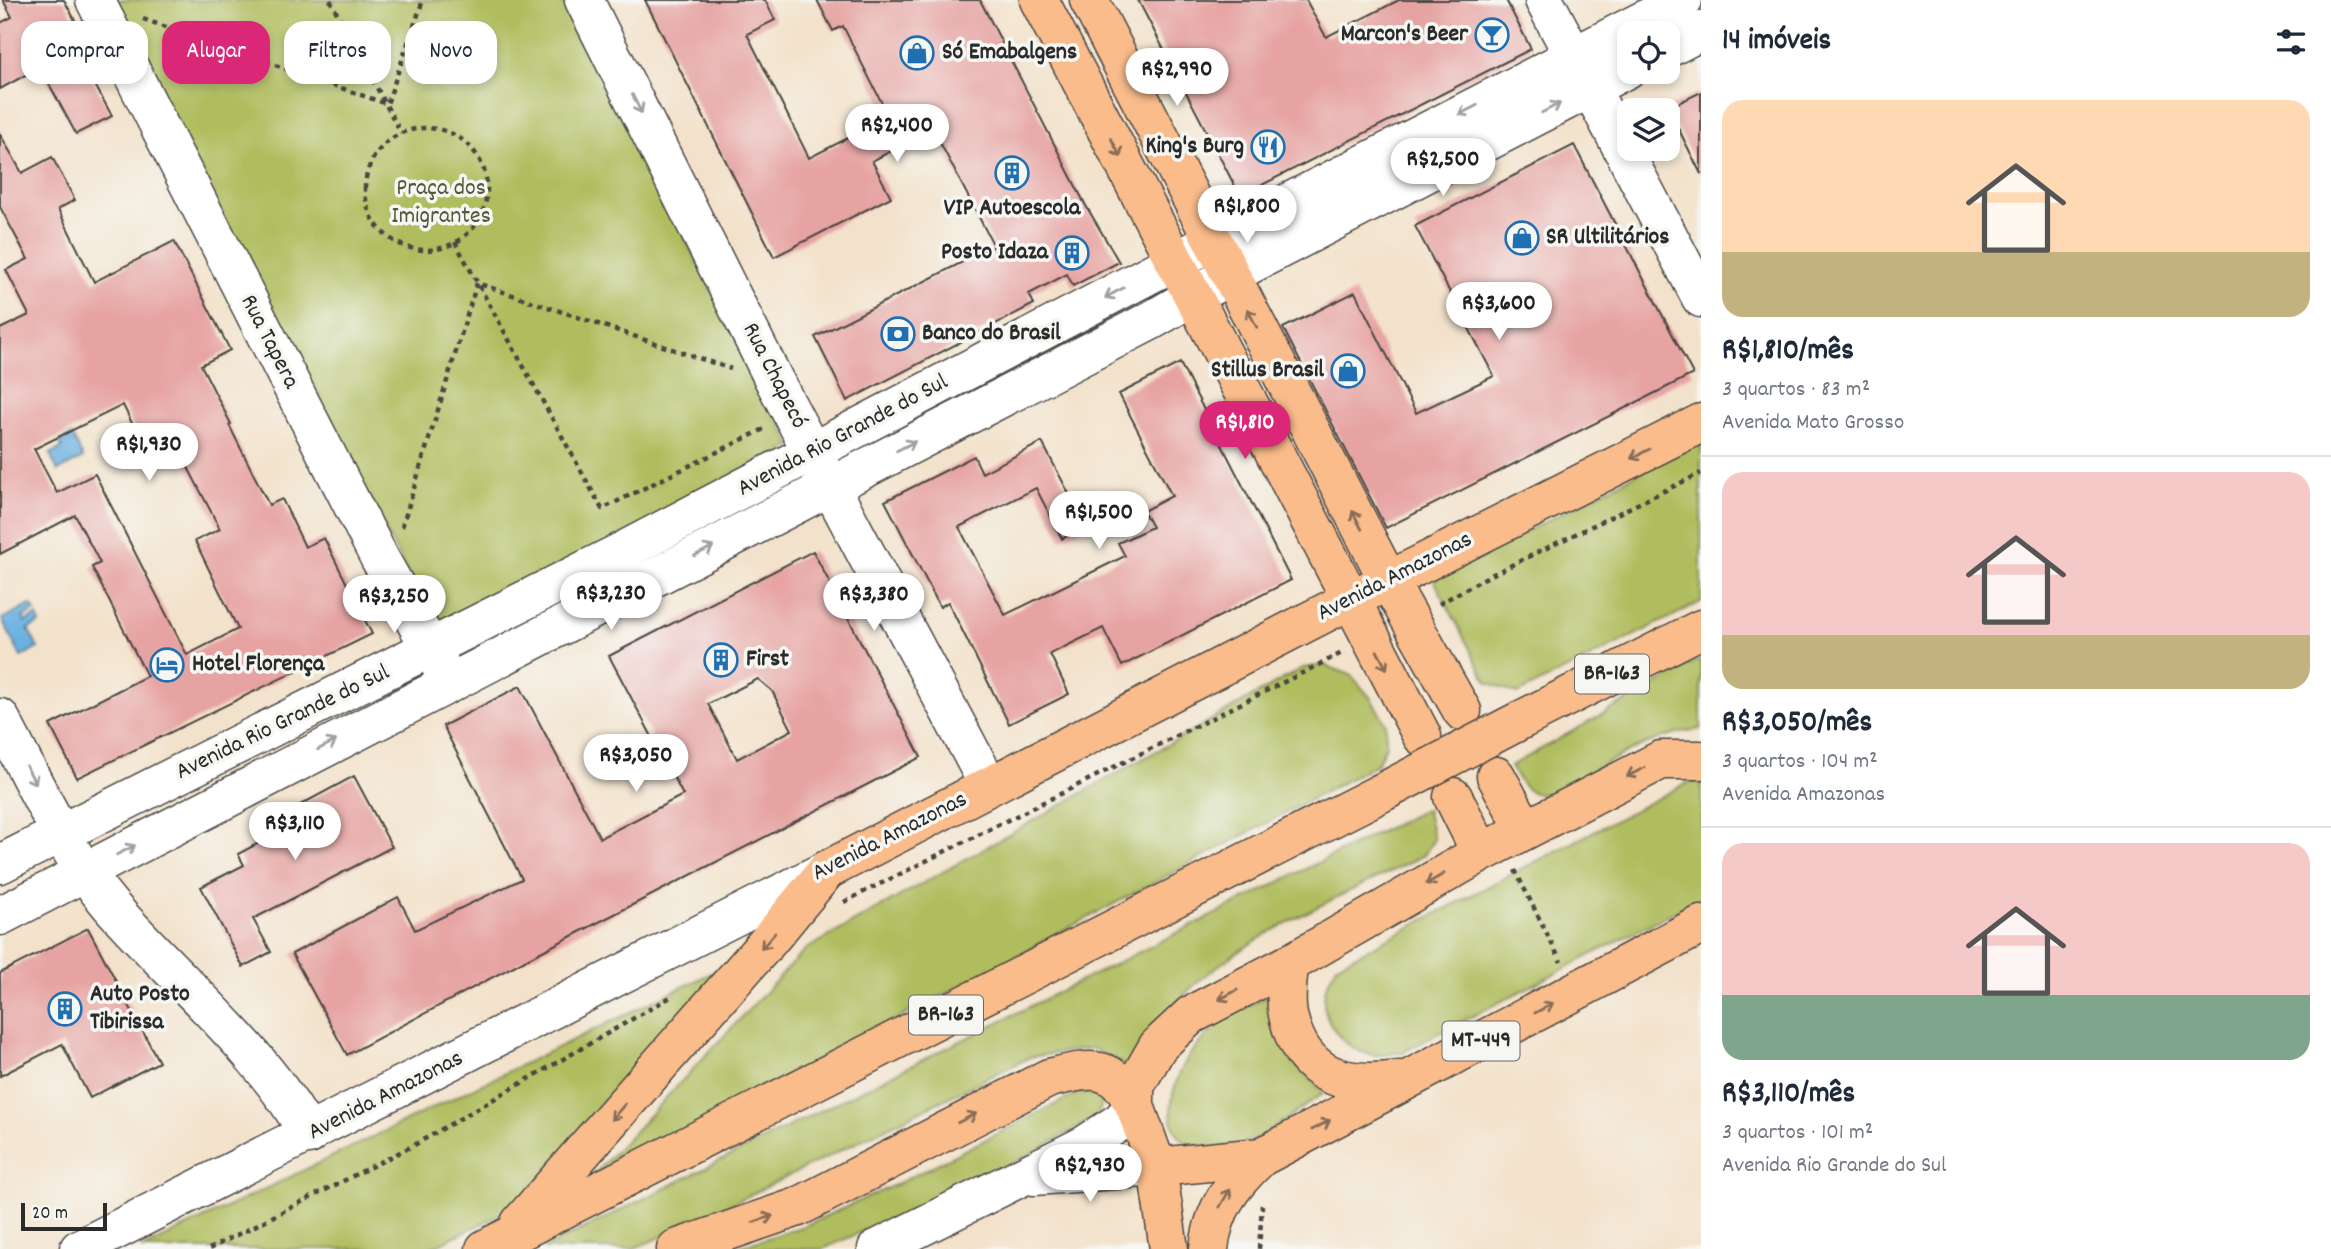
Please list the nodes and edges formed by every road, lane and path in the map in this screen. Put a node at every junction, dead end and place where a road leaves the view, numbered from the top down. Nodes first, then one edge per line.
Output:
1 (330, 0) edge
2 (423, 0) edge
3 (584, 0) edge
4 (1040, 0) edge
5 (1089, 0) edge
6 (1544, 0) edge
7 (1683, 0) edge
8 (95, 1) edge
9 (1701, 31) edge
10 (1680, 42) edge
11 (1617, 69) edge
12 (1581, 72) junction
13 (387, 104) junction
14 (401, 133) junction
15 (455, 242) junction
16 (1221, 258) junction
17 (1175, 261) junction
18 (477, 283) junction
19 (1193, 296) junction
20 (1701, 298) edge
21 (775, 382) junction
22 (756, 418) dead end
23 (1701, 423) edge
24 (813, 452) junction
25 (1701, 473) edge
26 (830, 486) junction
27 (390, 576) junction
28 (1388, 580) junction
29 (1350, 600) junction
30 (1412, 620) junction
31 (1701, 629) edge
32 (1370, 639) junction
33 (440, 665) junction
34 (1462, 711) dead end
35 (0, 718) edge
36 (1422, 736) dead end
37 (1701, 760) edge
38 (1496, 776) dead end
39 (989, 786) junction
40 (1453, 797) dead end
41 (1525, 829) junction
42 (62, 833) junction
43 (1481, 853) junction
44 (0, 864) edge
45 (827, 870) junction
46 (85, 871) junction
47 (832, 909) dead end
48 (0, 916) edge
49 (1701, 925) edge
50 (1289, 964) junction
51 (676, 994) dead end
52 (1408, 1079) junction
53 (1135, 1105) junction
54 (309, 1135) junction
55 (1261, 1157) junction
56 (1157, 1167) junction
57 (1018, 1177) junction
58 (498, 1242) edge
59 (79, 1249) edge
60 (209, 1249) edge
61 (676, 1249) edge
62 (877, 1249) edge
63 (1169, 1249) edge
64 (1209, 1249) edge

1 - 13 path
2 - 13 path
3 -> 21 street, Rua Chapecó
4 -> 17 main road
5 - 16 main road
6 - 12 street
7 - 12 street, Avenida Rio Grande do Sul
8 - 13 path
8 - 27 street, Rua Tapera
9 - 10 street
11 - 12 street, Avenida Rio Grande do Sul
12 - 16 street, Avenida Rio Grande do Sul
12 - 20 street
13 - 14 path
14 - 15 path
14 - 15 path
15 - 18 path
16 - 17 street, Avenida Rio Grande do Sul
16 - 19 street, Avenida Rio Grande do Sul
28 -> 16 main road
17 - 19 main road
17 -> 24 street, Avenida Rio Grande do Sul
18 - 21 path
18 - 22 path
18 - 27 path
26 -> 19 street, Avenida Rio Grande do Sul
19 - 29 main road
21 - 24 street, Rua Chapecó
23 -> 28 main road, Avenida Amazonas
24 - 26 street, Rua Chapecó
24 - 33 street, Avenida Rio Grande do Sul
25 - 30 path
33 -> 26 street, Avenida Rio Grande do Sul
26 - 39 street, Rua Chapecó
27 - 33 street, Rua Tapera
28 - 29 main road, Avenida Amazonas
28 - 30 main road
29 - 32 main road
29 - 39 main road, Avenida Amazonas
30 - 34 main road
31 - 58 main road, BR-163, bridge
32 -> 36 main road
32 - 47 path
33 - 42 street, Avenida Rio Grande do Sul
46 -> 33 street, Avenida Rio Grande do Sul
35 -> 42 street
37 -> 41 main road
38 - 41 main road
39 - 45 main road, Avenida Amazonas
40 - 43 main road
41 - 43 main road
42 - 44 street, Avenida Rio Grande do Sul
42 - 46 street
43 -> 50 main road
45 - 54 street, Avenida Amazonas
45 -> 58 main road
46 - 48 street, Avenida Rio Grande do Sul
46 - 54 street
52 -> 49 main road, MT-449
50 - 52 main road
50 -> 53 main road
51 - 60 path
55 -> 52 main road, MT-449
53 - 56 main road
53 - 57 street
61 -> 53 main road
54 - 59 street, Avenida Amazonas
55 - 56 main road
64 -> 55 main road, MT-449
56 - 57 street
56 - 63 main road
57 - 62 street

